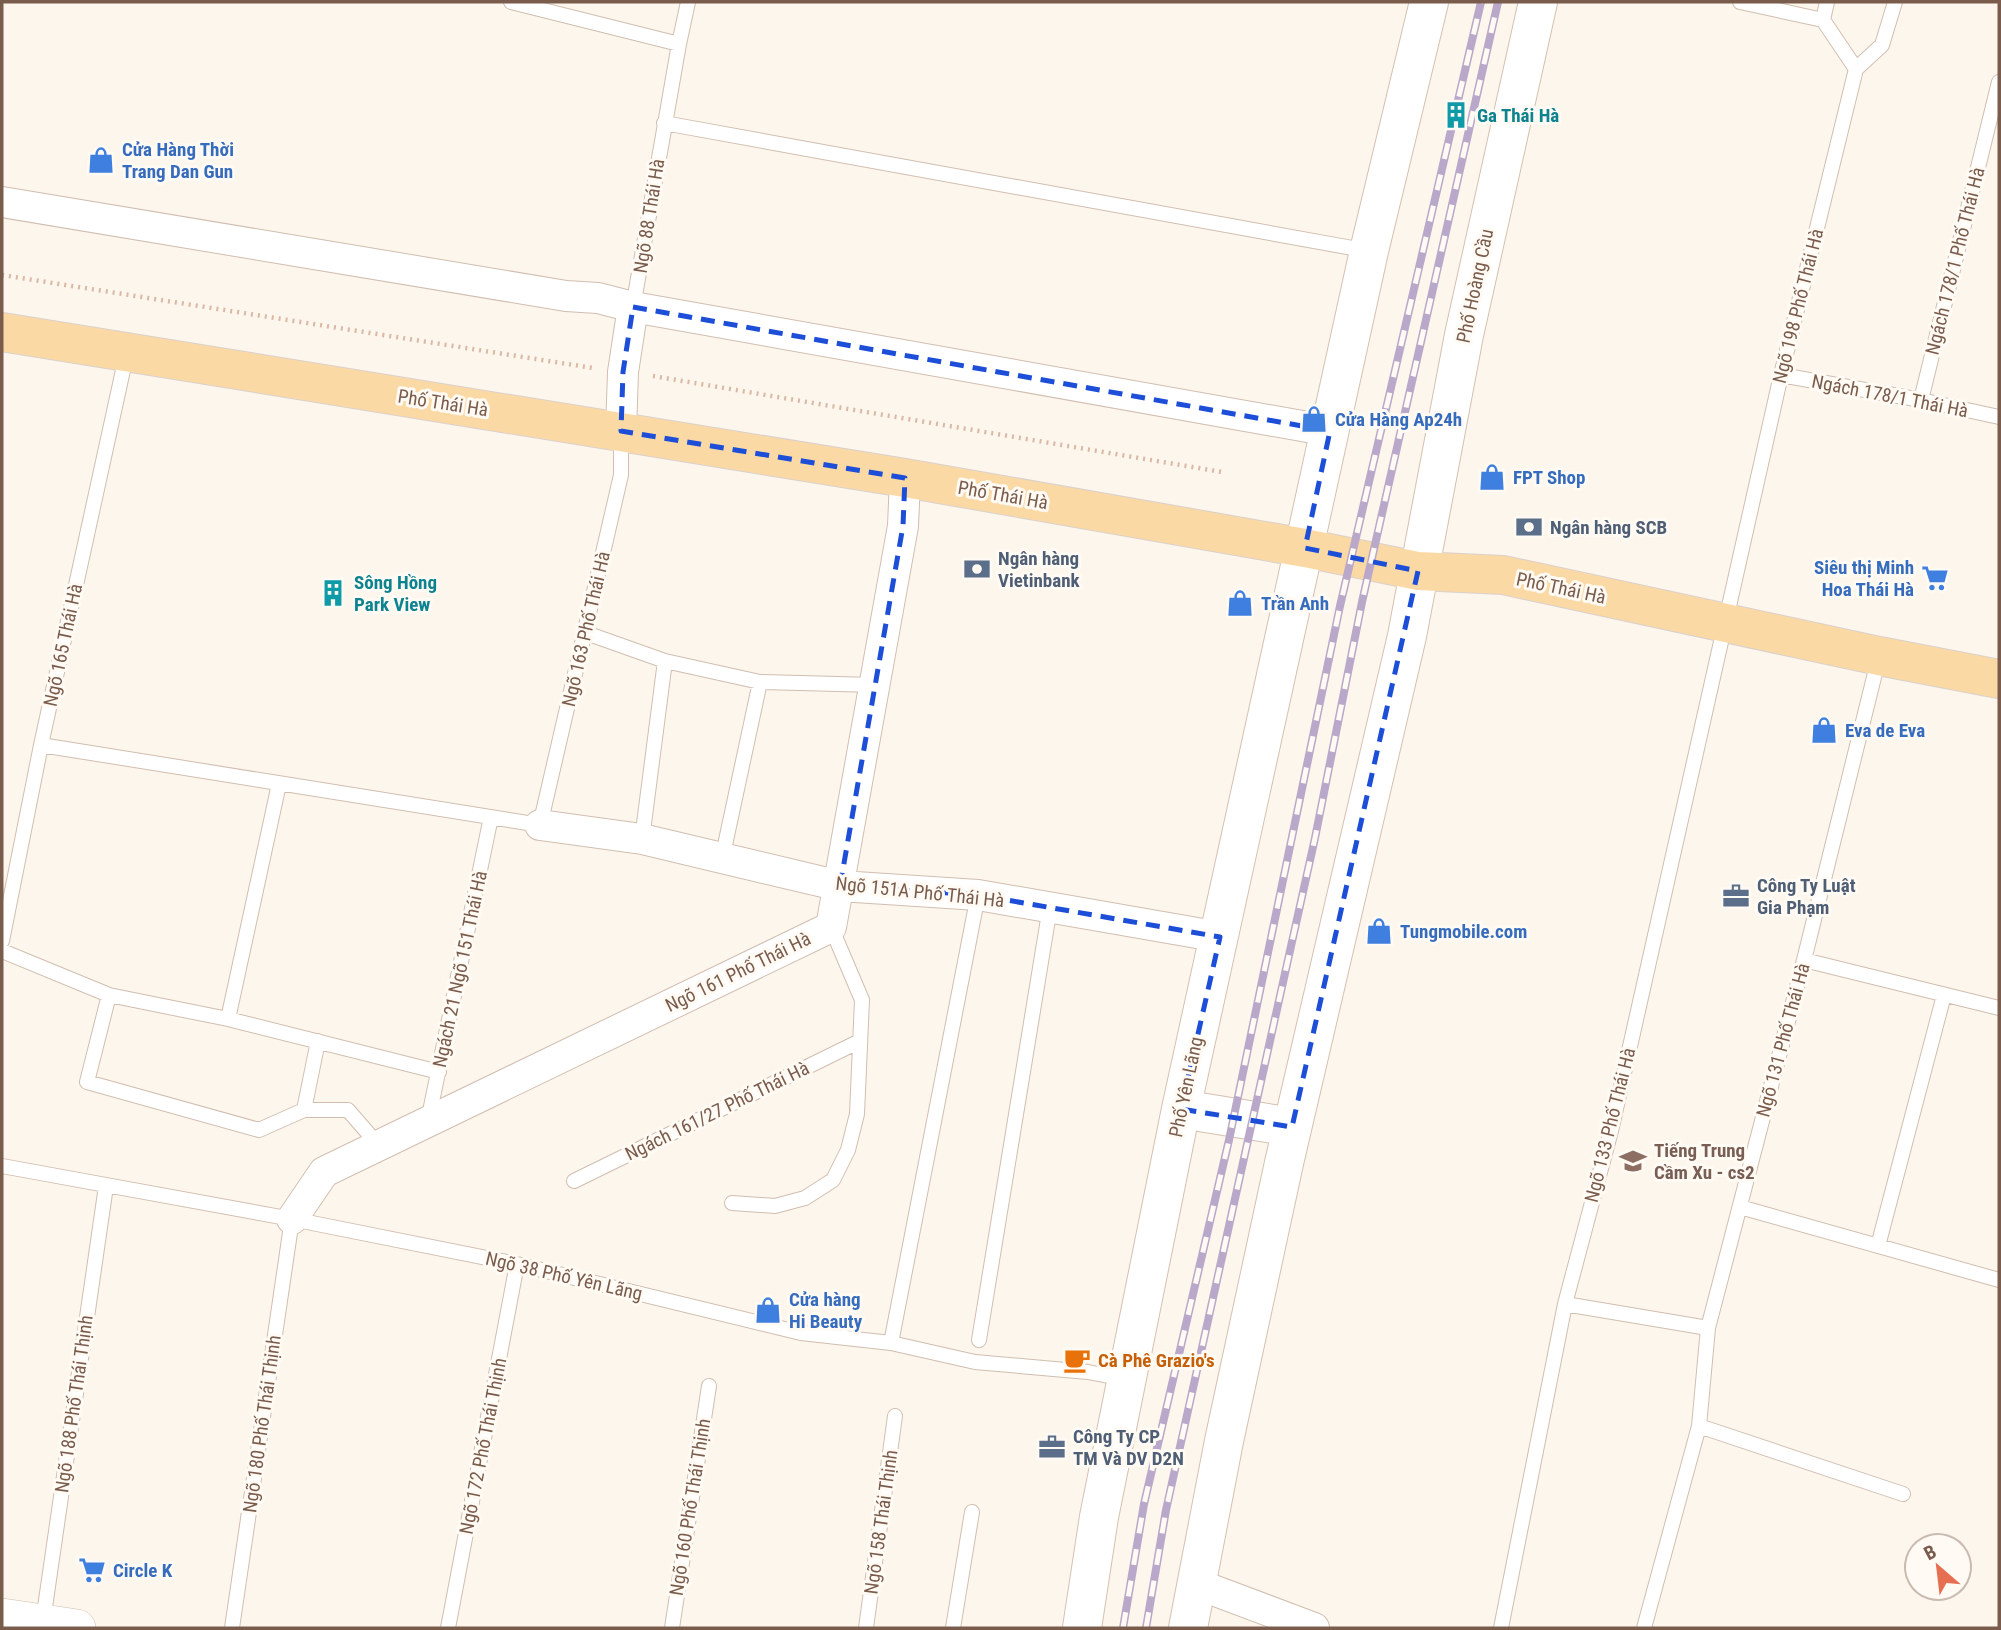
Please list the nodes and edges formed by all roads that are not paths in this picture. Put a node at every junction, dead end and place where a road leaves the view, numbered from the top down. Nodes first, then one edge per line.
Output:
1 (511, 2) edge
2 (688, 2) edge
3 (1429, 2) edge
4 (1538, 2) edge
5 (1740, 2) edge
6 (1828, 2) edge
7 (1895, 2) edge
8 (1823, 20) junction
9 (679, 44) junction
10 (1856, 69) junction
11 (1999, 82) edge
12 (664, 123) junction
13 (2, 202) edge
14 (1369, 251) junction
15 (633, 307) junction
16 (2, 332) edge
17 (127, 351) junction
18 (1781, 375) junction
19 (1921, 400) junction
20 (1999, 417) edge
21 (1331, 430) junction
22 (621, 431) junction
23 (905, 478) junction
24 (1305, 548) junction
25 (1418, 571) junction
26 (1724, 623) junction
27 (586, 633) junction
28 (1879, 656) junction
29 (665, 661) junction
30 (1999, 679) edge
31 (760, 682) junction
32 (875, 685) junction
33 (41, 745) junction
34 (279, 783) junction
35 (491, 817) junction
36 (540, 825) junction
37 (642, 839) junction
38 (722, 859) junction
39 (840, 886) junction
40 (978, 895) junction
41 (1050, 907) junction
42 (831, 927) junction
43 (1220, 937) junction
44 (2, 941) edge
45 (2, 951) edge
46 (1804, 960) junction
47 (109, 995) junction
48 (1944, 995) junction
49 (1999, 1008) edge
50 (228, 1019) junction
51 (318, 1041) junction
52 (860, 1041) junction
53 (439, 1072) junction
54 (1181, 1109) junction
55 (304, 1110) junction
56 (428, 1122) junction
57 (1292, 1127) junction
58 (380, 1147) junction
59 (2, 1166) edge
60 (574, 1181) dead end
61 (106, 1186) junction
62 (733, 1203) dead end
63 (1740, 1207) junction
64 (292, 1219) junction
65 (1878, 1246) junction
66 (517, 1264) junction
67 (1999, 1280) edge
68 (1565, 1304) junction
69 (1708, 1328) junction
70 (979, 1340) dead end
71 (891, 1343) junction
72 (1126, 1380) junction
73 (709, 1386) dead end
74 (895, 1416) dead end
75 (1699, 1426) junction
76 (1903, 1494) dead end
77 (972, 1512) dead end
78 (1197, 1584) junction
79 (2, 1617) edge
80 (60, 1625) edge
81 (232, 1628) edge
82 (448, 1628) edge
83 (672, 1628) edge
84 (866, 1628) edge
85 (953, 1628) edge
86 (1082, 1628) edge
87 (1188, 1628) edge
88 (1314, 1628) edge
89 (1501, 1628) edge
90 (1644, 1628) edge

1 - 9 lane
2 - 9 lane, Ngõ 88 Thái Hà
3 - 14 main road
4 - 25 main road, Phố Hoàng Cầu
5 - 8 lane
6 - 8 lane
7 - 10 lane
8 - 10 lane
9 - 12 lane, Ngõ 88 Thái Hà
10 - 18 lane, Ngõ 198 Phố Thái Hà
11 - 19 lane, Ngách 178/1 Phố Thái Hà
12 - 14 lane
12 - 15 lane, Ngõ 88 Thái Hà
13 - 15 street
14 - 21 main road
15 - 21 street
15 - 22 street, Ngõ 88 Thái Hà
16 - 17 main road, Phố Thái Hà
17 - 22 main road, Phố Thái Hà
17 - 33 lane, Ngõ 165 Thái Hà
18 - 19 lane, Ngách 178/1 Thái Hà
18 - 26 lane, Ngõ 198 Phố Thái Hà
19 - 20 lane, Ngách 178/1 Thái Hà
21 - 24 main road
22 - 23 main road, Phố Thái Hà
22 - 27 lane, Ngõ 163 Phố Thái Hà
23 - 24 main road, Phố Thái Hà
23 - 32 street, Ngõ 161 Phố Thái Hà
24 - 25 main road, Phố Thái Hà
24 - 43 main road, Phố Yên Lãng
25 - 26 main road, Phố Thái Hà
25 - 57 main road
26 - 28 main road, Phố Thái Hà
26 - 68 lane, Ngõ 133 Phố Thái Hà
27 - 29 lane
27 - 36 lane, Ngõ 163 Phố Thái Hà
28 - 30 main road, Phố Thái Hà
28 - 46 lane, Ngõ 131 Phố Thái Hà
29 - 31 lane
29 - 37 lane
31 - 32 lane
31 - 38 lane
32 - 39 street, Ngõ 161 Phố Thái Hà
33 - 34 lane
33 - 44 lane, Ngõ 165 Thái Hà
34 - 35 lane
34 - 50 lane
35 - 36 lane
35 - 53 lane, Ngách 21 Ngõ 151 Thái Hà
36 - 37 street, Ngõ 151A Phố Thái Hà
37 - 38 street, Ngõ 151A Phố Thái Hà
38 - 39 street, Ngõ 151A Phố Thái Hà
39 - 40 street, Ngõ 151A Phố Thái Hà
39 - 42 street, Ngõ 161 Phố Thái Hà
40 - 41 street, Ngõ 151A Phố Thái Hà
40 - 71 lane
41 - 43 street, Ngõ 151A Phố Thái Hà
41 - 70 lane
42 - 52 lane
42 - 56 street, Ngõ 161 Phố Thái Hà
43 - 54 main road, Phố Yên Lãng
45 - 47 lane
46 - 48 lane
46 - 63 lane, Ngõ 131 Phố Thái Hà
47 - 50 lane
47 - 55 lane
48 - 49 lane
48 - 65 lane
50 - 51 lane
51 - 53 lane
51 - 55 lane
52 - 60 lane, Ngách 161/27 Phố Thái Hà
52 - 62 lane
53 - 56 lane, Ngách 21 Ngõ 151 Thái Hà
54 - 57 main road
54 - 72 main road, Phố Yên Lãng
55 - 58 lane
56 - 58 street, Ngõ 161 Phố Thái Hà
57 - 78 main road
58 - 64 street, Ngõ 161 Phố Thái Hà
59 - 61 lane, Ngõ 38 Phố Yên Lãng
61 - 64 lane, Ngõ 38 Phố Yên Lãng
61 - 80 lane, Ngõ 188 Phố Thái Thịnh
63 - 65 lane
63 - 69 lane, Ngõ 131 Phố Thái Hà
64 - 66 lane, Ngõ 38 Phố Yên Lãng
64 - 81 lane, Ngõ 180 Phố Thái Thịnh
65 - 67 lane
66 - 71 lane, Ngõ 38 Phố Yên Lãng
66 - 82 lane, Ngõ 172 Phố Thái Thịnh
68 - 69 lane
68 - 89 lane, Ngõ 133 Phố Thái Hà
69 - 75 lane, Ngõ 131 Phố Thái Hà
71 - 72 lane, Ngõ 38 Phố Yên Lãng
72 - 86 main road, Phố Yên Lãng
73 - 83 lane, Ngõ 160 Phố Thái Thịnh
74 - 84 lane, Ngõ 158 Thái Thịnh
75 - 76 lane
75 - 90 lane, Ngõ 131 Phố Thái Hà
77 - 85 lane
78 - 87 main road
78 - 88 street
79 - 80 street

